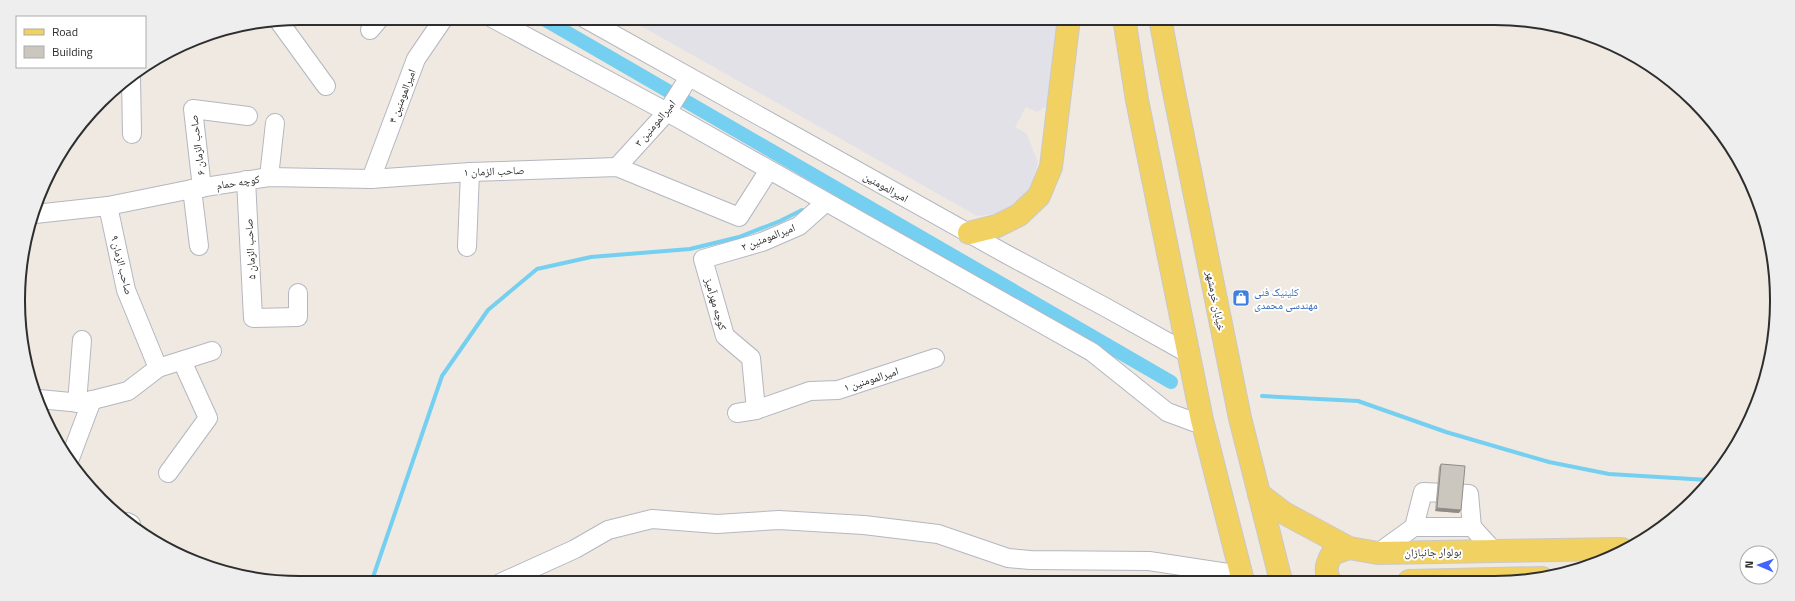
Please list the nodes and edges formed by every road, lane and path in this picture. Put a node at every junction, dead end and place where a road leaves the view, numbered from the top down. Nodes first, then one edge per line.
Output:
1 (439, 25) edge
2 (505, 25) edge
3 (596, 25) edge
4 (1068, 25) edge
5 (1125, 25) edge
6 (1161, 25) edge
7 (282, 26) edge
8 (689, 77) junction
9 (131, 83) edge
10 (326, 86) dead end
11 (667, 112) junction
12 (248, 116) dead end
13 (275, 123) dead end
14 (132, 134) dead end
15 (617, 167) junction
16 (769, 170) junction
17 (470, 172) junction
18 (270, 177) junction
19 (371, 179) junction
20 (246, 180) junction
21 (197, 188) junction
22 (826, 202) junction
23 (108, 206) junction
24 (39, 214) edge
25 (969, 233) junction
26 (199, 246) dead end
27 (467, 247) dead end
28 (703, 259) joint
29 (298, 293) dead end
30 (82, 340) dead end
31 (212, 351) dead end
32 (1189, 354) junction
33 (935, 358) dead end
34 (182, 361) junction
35 (158, 368) junction
36 (44, 399) edge
37 (84, 401) junction
38 (756, 410) junction
39 (737, 413) dead end
40 (1202, 420) junction
41 (71, 454) edge
42 (168, 473) dead end
43 (1259, 494) junction
44 (1414, 527) junction
45 (1472, 527) junction
46 (1349, 548) junction
47 (1613, 549) edge
48 (1494, 551) junction
49 (1378, 554) junction
50 (515, 576) edge
51 (1231, 576) edge
52 (1241, 576) edge
53 (1281, 576) edge
54 (1327, 576) edge

1 - 19 street, امیرالمومنین ۴
2 - 11 street
3 - 8 street, امیرالمومنین
4 - 25 main road
5 - 32 main road
6 - 43 main road, خیابان خرمشهر
7 - 10 street
8 - 11 street, امیرالمومنین ۳
8 - 25 street, امیرالمومنین
9 - 14 street
11 - 15 street, امیرالمومنین ۳
11 - 16 street
12 - 21 street, صاحب الزمان ۶
13 - 18 street
15 - 16 street
15 - 17 street, صاحب الزمان ۱
16 - 22 street
17 - 19 street, صاحب الزمان ۱
17 - 27 street
18 - 19 street, کوچه حمام
18 - 20 street, کوچه حمام
20 - 21 street, کوچه حمام
20 - 29 street, صاحب الزمان ۵
21 - 23 street, کوچه حمام
21 - 26 street
22 - 28 street, امیرالمومنین ۲
22 - 40 street
23 - 24 street
23 - 35 street, صاحب الزمان ۹
25 - 32 street, امیرالمومنین
28 - 38 street, کوچه مهرآمیز
30 - 37 street
31 - 34 street
32 - 40 main road
33 - 38 street, امیرالمومنین ۱
34 - 35 street
34 - 42 street
35 - 37 street
36 - 37 street
37 - 41 street
38 - 39 street, امیرالمومنین ۱
40 - 52 main road
43 - 46 main road, بولوار جانبازان
43 - 53 main road, خیابان خرمشهر
44 - 45 street
44 - 45 street
44 - 49 street
45 - 48 street
46 - 49 main road, بولوار جانبازان
46 - 54 main road
47 - 48 main road, بولوار جانبازان
48 - 49 main road, بولوار جانبازان
50 - 51 street

